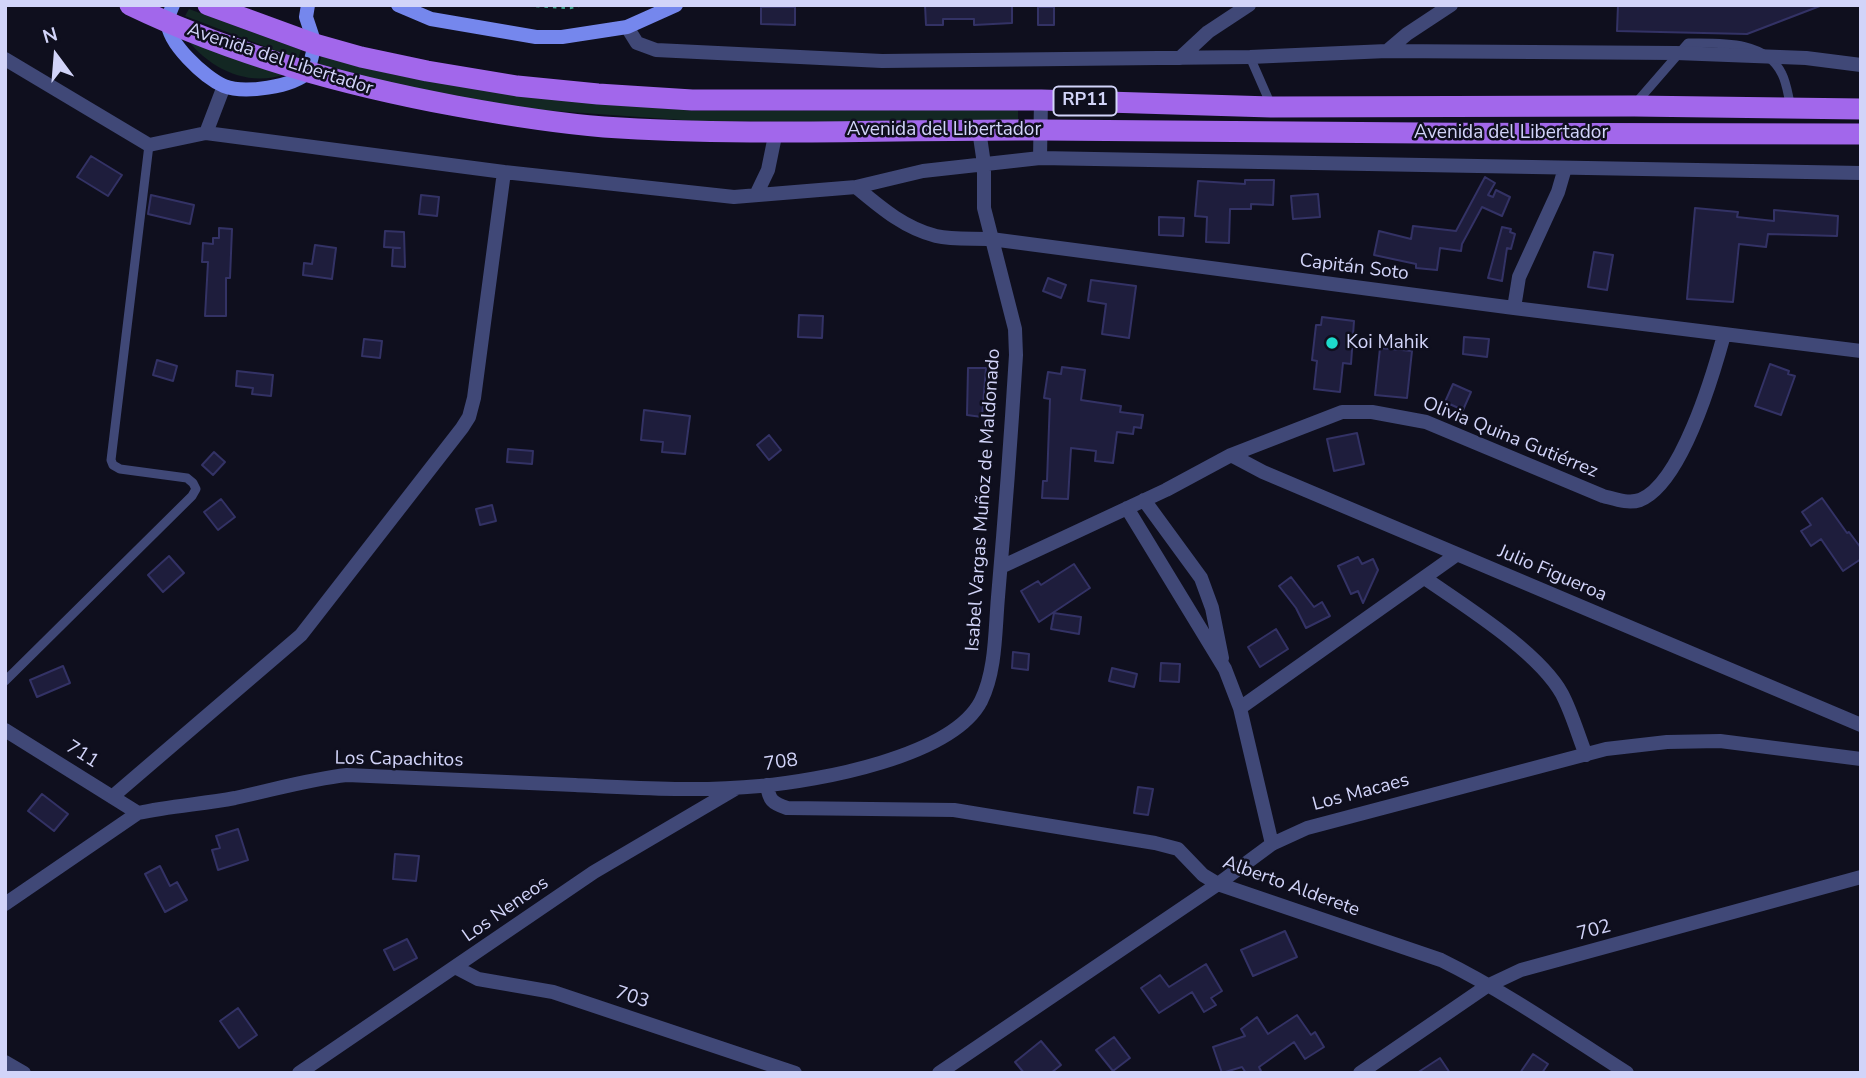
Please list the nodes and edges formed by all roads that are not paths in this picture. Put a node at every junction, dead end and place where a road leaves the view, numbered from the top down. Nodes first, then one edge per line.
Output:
1 (130, 5) edge
2 (208, 5) edge
3 (308, 5) edge
4 (398, 5) edge
5 (676, 5) edge
6 (1249, 5) edge
7 (1451, 5) edge
8 (170, 14) edge
9 (627, 27) junction
10 (315, 44) junction
11 (1387, 51) junction
12 (1676, 53) junction
13 (1764, 56) junction
14 (1250, 57) junction
15 (1180, 58) junction
16 (5, 59) edge
17 (1861, 65) edge
18 (308, 72) junction
19 (224, 86) junction
20 (1041, 100) junction
21 (1634, 106) junction
22 (1271, 107) junction
23 (1791, 109) junction
24 (1861, 109) edge
25 (979, 130) junction
26 (1041, 130) junction
27 (776, 131) junction
28 (206, 133) junction
29 (1861, 134) edge
30 (149, 145) junction
31 (1040, 158) junction
32 (984, 164) junction
33 (1565, 168) junction
34 (504, 172) junction
35 (1861, 173) edge
36 (856, 187) junction
37 (756, 195) junction
38 (991, 239) junction
39 (1514, 308) junction
40 (1724, 335) junction
41 (1861, 351) edge
42 (1231, 455) junction
43 (1144, 500) junction
44 (1126, 509) junction
45 (1456, 555) junction
46 (1001, 567) junction
47 (1426, 579) junction
48 (1225, 669) junction
49 (5, 681) edge
50 (1240, 708) junction
51 (1861, 725) edge
52 (5, 730) edge
53 (1586, 755) junction
54 (1861, 759) edge
55 (828, 776) joint
56 (767, 785) junction
57 (740, 787) junction
58 (112, 797) junction
59 (138, 813) junction
60 (1272, 844) junction
61 (1861, 877) edge
62 (1218, 884) junction
63 (5, 904) edge
64 (457, 968) junction
65 (1487, 986) junction
66 (5, 1062) edge
67 (24, 1073) edge
68 (299, 1073) edge
69 (795, 1073) edge
70 (939, 1073) edge
71 (1360, 1073) edge
72 (1627, 1073) edge

1 - 8 main road, Avenida del Libertador / RP11
2 - 10 main road, Avenida del Libertador / RP11
3 - 10 street
4 - 9 street
5 - 9 street
6 - 15 street
7 - 11 street
8 - 18 main road, Avenida del Libertador / RP11
8 - 19 street
9 - 15 street
10 - 18 street
10 - 20 main road, Avenida del Libertador / RP11
11 - 12 street
11 - 14 street
12 - 13 street
12 - 21 lane
13 - 17 street
13 - 23 lane
14 - 15 street
14 - 22 lane
16 - 30 street
18 - 19 street
18 - 27 main road, Avenida del Libertador / RP11
19 - 28 street
20 - 22 main road, Avenida del Libertador / RP11
20 - 26 street
21 - 22 main road, Avenida del Libertador / RP11
21 - 23 main road, Avenida del Libertador / RP11
23 - 24 main road, Avenida del Libertador / RP11
25 - 26 main road, Avenida del Libertador / RP11
25 - 27 main road, Avenida del Libertador / RP11
25 - 32 street, Isabel Vargas Muñoz de Maldonado
26 - 29 main road, Avenida del Libertador / RP11
26 - 31 street
27 - 37 street
28 - 30 street, Avenida del Libertador
28 - 34 street, Avenida del Libertador
30 - 49 lane
31 - 32 street, Avenida del Libertador
31 - 33 street, Avenida del Libertador
32 - 36 street, Avenida del Libertador
32 - 38 street, Isabel Vargas Muñoz de Maldonado
33 - 35 street, Avenida del Libertador
33 - 39 street
34 - 37 street, Avenida del Libertador
34 - 58 street
36 - 37 street, Avenida del Libertador
36 - 38 street, Capitán Soto
38 - 39 street, Capitán Soto
38 - 46 street, Isabel Vargas Muñoz de Maldonado
39 - 40 street, Capitán Soto
40 - 41 street, Capitán Soto
40 - 42 street, Olivia Quina Gutiérrez
42 - 43 street, Olivia Quina Gutiérrez
42 - 45 street, Julio Figueroa
43 - 44 street, Olivia Quina Gutiérrez
43 - 48 street
44 - 46 street, Olivia Quina Gutiérrez
44 - 48 street
45 - 47 street
45 - 51 street, Julio Figueroa
46 - 55 street, Isabel Vargas Muñoz de Maldonado
47 - 50 street
47 - 53 street
48 - 50 street
50 - 60 street
52 - 58 street, 711
53 - 54 street, Los Macaes
53 - 60 street, Los Macaes
55 - 56 street, 708
56 - 57 street, 708
56 - 62 street, Alberto Alderete
57 - 59 street, Los Capachitos
57 - 64 street, Los Neneos
58 - 59 street, 711
59 - 63 street, Los Capachitos
60 - 62 street, Los Macaes
61 - 65 street, 702
62 - 65 street, Alberto Alderete
62 - 70 street, Los Macaes
64 - 68 street, Los Neneos
64 - 69 street, 703
65 - 71 street, 702
65 - 72 street, Alberto Alderete
66 - 67 street

